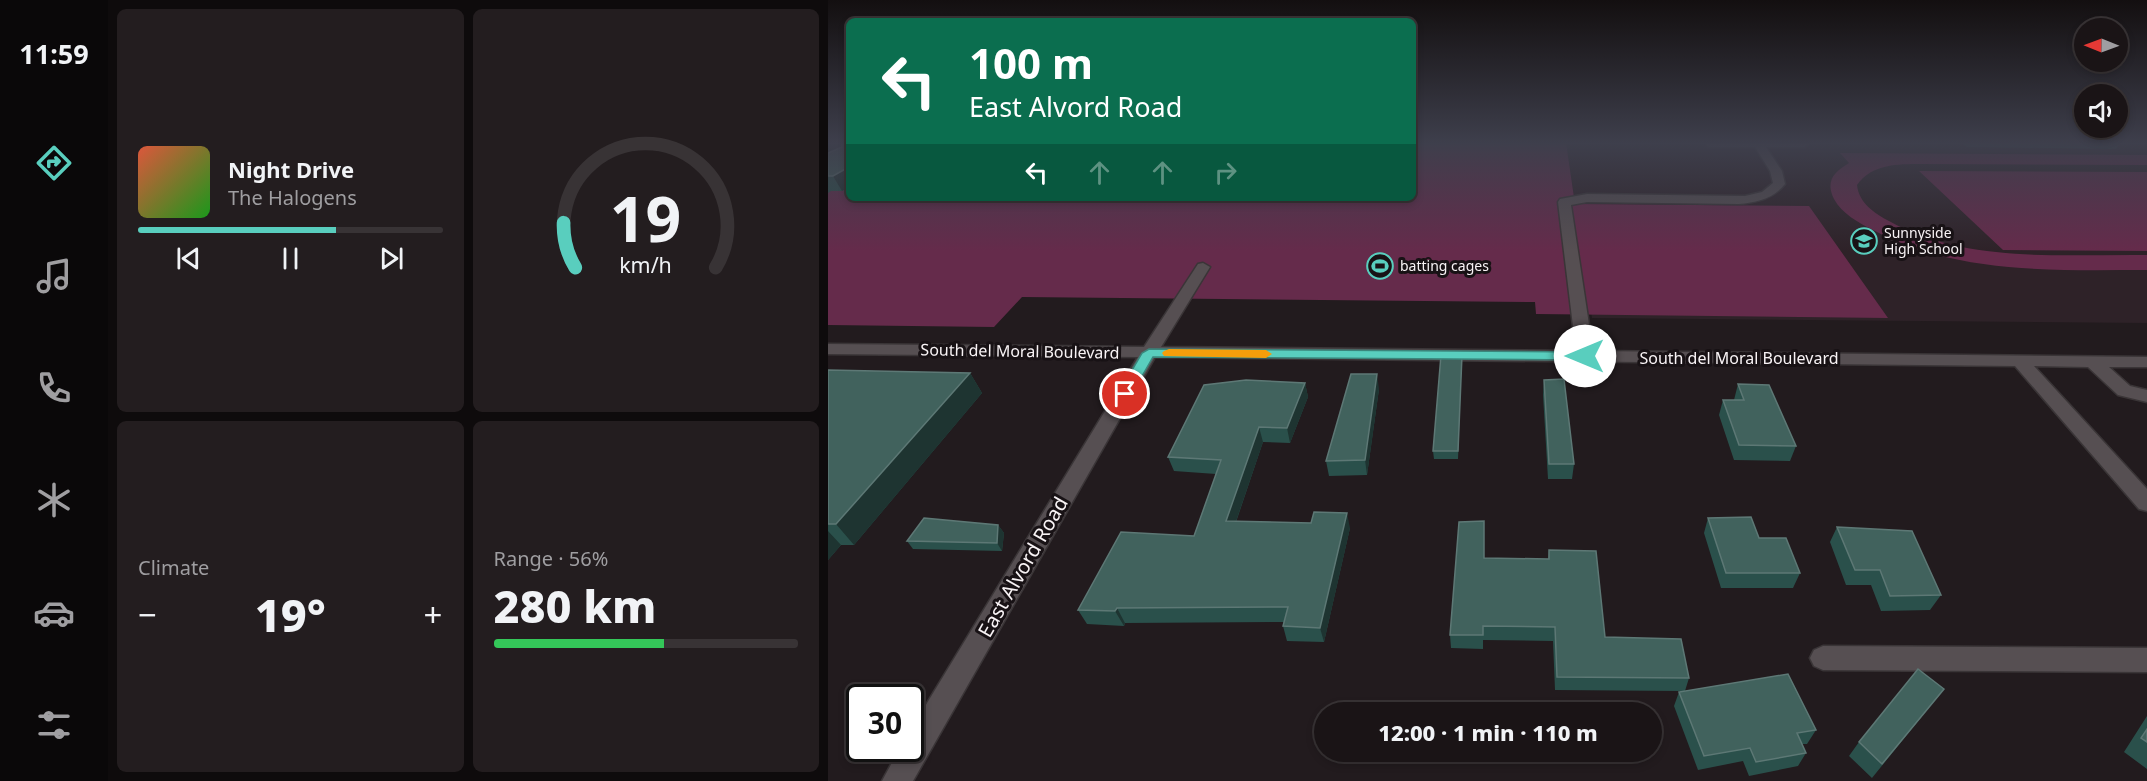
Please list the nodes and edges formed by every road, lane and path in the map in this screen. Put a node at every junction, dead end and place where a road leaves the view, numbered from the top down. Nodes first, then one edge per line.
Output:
1 (1779, 178) edge
2 (1203, 267) dead end
3 (828, 349) edge
4 (1149, 353) junction
5 (1585, 356) junction
6 (2019, 360) junction
7 (2092, 361) junction
8 (2147, 362) edge
9 (2147, 396) edge
10 (2147, 503) edge
11 (1823, 658) dead end
12 (2147, 660) edge
13 (897, 781) edge

1 - 5 street
2 - 4 street, East Alvord Road
3 - 4 street, South del Moral Boulevard
4 - 5 street, South del Moral Boulevard
4 - 13 street, East Alvord Road
5 - 6 street, South del Moral Boulevard
6 - 7 street, South del Moral Boulevard
6 - 10 street
7 - 8 street, South del Moral Boulevard
7 - 9 street
11 - 12 street

